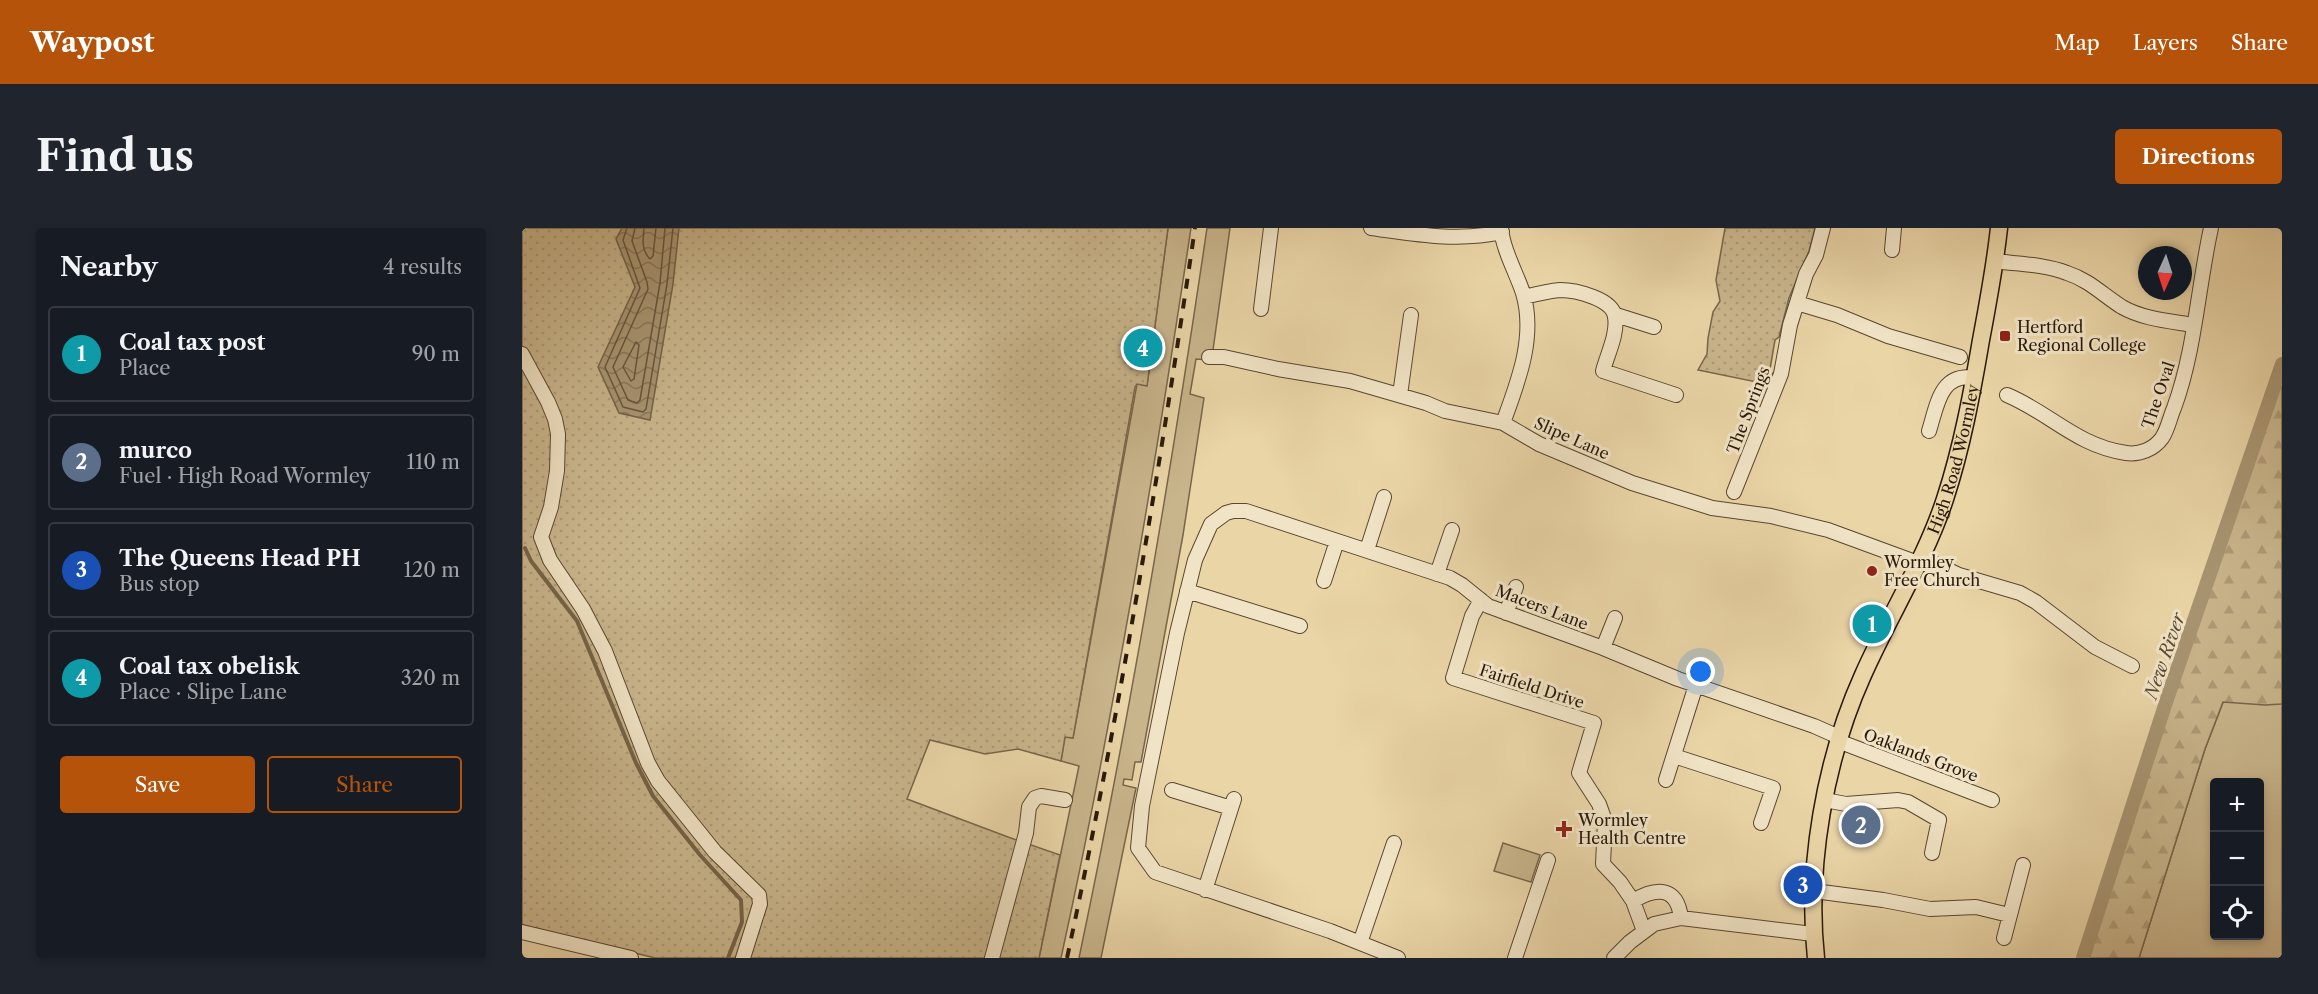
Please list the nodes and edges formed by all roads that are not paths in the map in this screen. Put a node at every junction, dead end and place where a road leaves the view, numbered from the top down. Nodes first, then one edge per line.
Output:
1 (1271, 228) edge
2 (1371, 228) edge
3 (1822, 228) edge
4 (1894, 228) edge
5 (1999, 228) edge
6 (2211, 228) edge
7 (1501, 230) edge
8 (1892, 250) dead end
9 (1994, 261) junction
10 (1524, 297) junction
11 (1797, 303) junction
12 (1261, 309) dead end
13 (1411, 315) dead end
14 (1616, 315) junction
15 (2193, 325) junction
16 (1654, 327) dead end
17 (522, 354) edge
18 (1209, 357) dead end
19 (1960, 357) dead end
20 (1975, 378) junction
21 (1400, 395) junction
22 (1677, 395) dead end
23 (2007, 395) dead end
24 (1503, 423) junction
25 (1929, 431) dead end
26 (1734, 492) dead end
27 (1384, 497) dead end
28 (1452, 530) dead end
29 (1337, 541) junction
30 (1367, 550) junction
31 (1919, 560) junction
32 (1437, 574) junction
33 (1324, 581) dead end
34 (1516, 587) dead end
35 (1187, 591) junction
36 (1481, 600) junction
37 (1506, 613) junction
38 (1615, 618) dead end
39 (1300, 626) dead end
40 (1603, 648) junction
41 (2132, 666) dead end
42 (1696, 685) junction
43 (1839, 739) junction
44 (1674, 756) junction
45 (1666, 780) dead end
46 (1172, 790) dead end
47 (1065, 800) dead end
48 (1825, 800) junction
49 (1992, 800) dead end
50 (1761, 823) dead end
51 (1394, 843) dead end
52 (1932, 853) dead end
53 (1548, 860) dead end
54 (2023, 865) dead end
55 (1205, 890) junction
56 (1814, 891) junction
57 (1633, 901) junction
58 (2009, 915) junction
59 (1681, 918) junction
60 (1644, 931) junction
61 (522, 932) edge
62 (1813, 934) junction
63 (2004, 938) dead end
64 (1360, 943) junction
65 (631, 958) edge
66 (743, 958) edge
67 (992, 958) edge
68 (1398, 958) edge
69 (1515, 958) edge
70 (1614, 958) edge
71 (1816, 958) edge

1 - 12 street
2 - 7 street
3 - 11 street, The Springs
4 - 8 street
5 - 9 main road, High Road Wormley
6 - 15 street, The Oval
7 - 10 street
9 - 15 street
9 - 20 main road, High Road Wormley
10 - 14 street
10 - 24 street
11 - 19 street
11 - 26 street, The Springs
13 - 21 street
14 - 16 street
14 - 22 street
15 - 23 street, The Oval
17 - 66 street
18 - 21 street, Slipe Lane
20 - 25 street
20 - 31 main road, High Road Wormley
21 - 24 street, Slipe Lane
24 - 31 street, Slipe Lane
27 - 30 street
28 - 32 street
29 - 30 street, Macers Lane
29 - 33 street
29 - 35 street, Macers Lane
30 - 32 street, Macers Lane
31 - 41 street, Slipe Lane
31 - 43 main road, High Road Wormley
32 - 36 street, Macers Lane
34 - 37 street
35 - 39 street
35 - 55 street
36 - 37 street, Macers Lane
36 - 57 street, Fairfield Drive
37 - 40 street, Macers Lane
38 - 40 street
40 - 42 street, Macers Lane
42 - 43 street, Macers Lane
42 - 44 street
43 - 48 main road, High Road Wormley
43 - 49 street, Oaklands Grove
44 - 45 street
44 - 50 street
46 - 55 street
47 - 67 street
48 - 52 street
48 - 56 main road, High Road Wormley
51 - 64 street
53 - 69 street
54 - 58 street
55 - 64 street
56 - 58 street
56 - 62 main road, High Road Wormley
57 - 59 street
57 - 60 street, Fairfield Drive
58 - 63 street
59 - 60 street
59 - 62 street
60 - 70 street
61 - 65 street
62 - 71 main road, High Road Wormley
64 - 68 street

